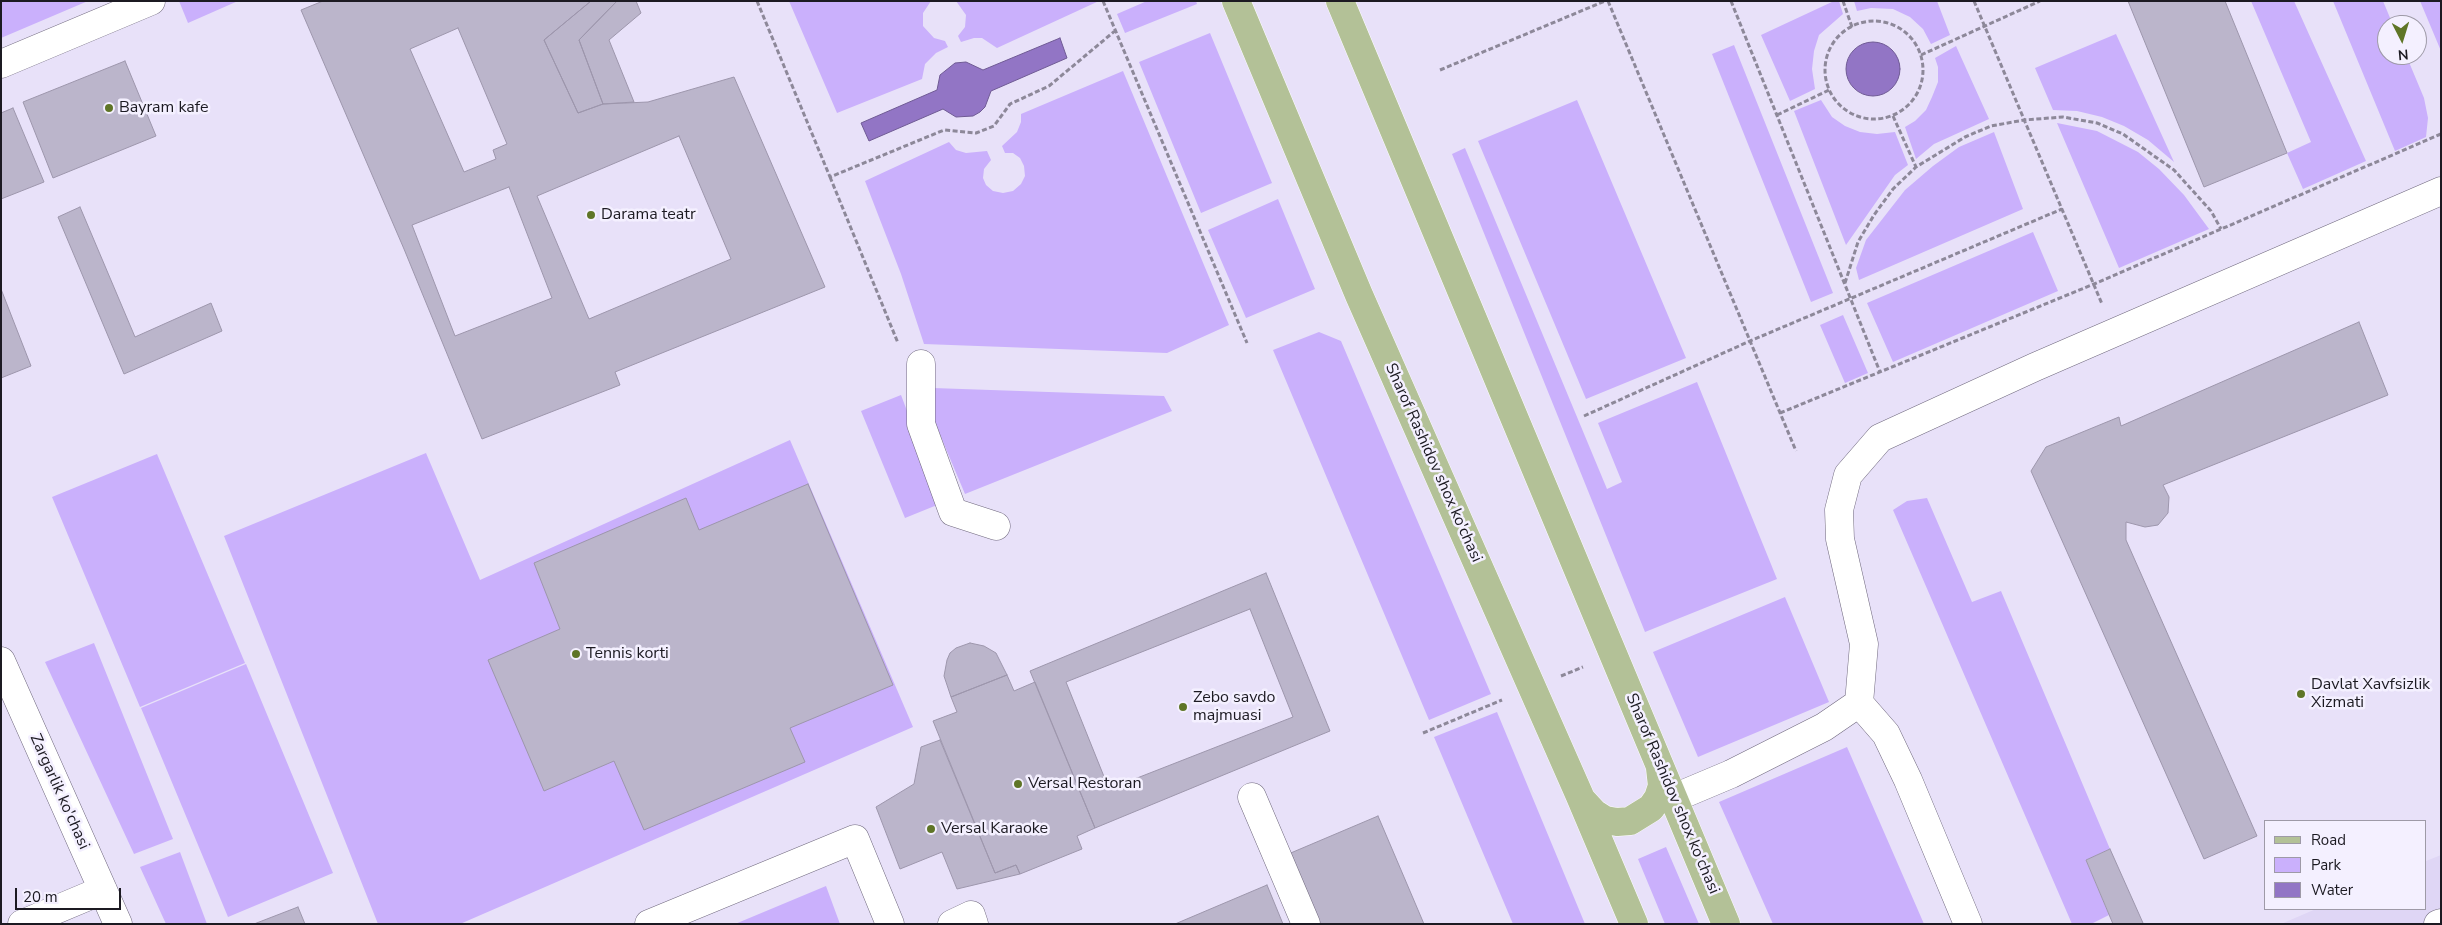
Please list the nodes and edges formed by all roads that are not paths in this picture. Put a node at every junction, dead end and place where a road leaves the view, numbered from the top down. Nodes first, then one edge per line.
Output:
1 (151, 1) edge
2 (1236, 1) edge
3 (1340, 1) edge
4 (1, 64) edge
5 (2441, 191) edge
6 (921, 364) dead end
7 (996, 526) dead end
8 (1, 661) edge
9 (1859, 703) junction
10 (1658, 761) junction
11 (1579, 794) junction
12 (1252, 797) dead end
13 (1674, 798) junction
14 (103, 890) junction
15 (22, 924) edge
16 (118, 924) edge
17 (649, 924) edge
18 (890, 924) edge
19 (952, 924) edge
20 (974, 924) edge
21 (1306, 924) edge
22 (1634, 924) edge
23 (1726, 924) edge
24 (1968, 924) edge

1 - 4 street
2 - 11 main road, Sharof Rashidov shox ko'chasi
3 - 10 main road, Sharof Rashidov shox ko'chasi
5 - 9 street
6 - 7 street
8 - 14 street, Zargarlik ko'chasi
9 - 13 street
9 - 24 street
10 - 11 main road
10 - 13 main road, Sharof Rashidov shox ko'chasi
11 - 22 main road, Sharof Rashidov shox ko'chasi
12 - 21 street
13 - 23 main road, Sharof Rashidov shox ko'chasi
14 - 15 street
14 - 16 street, Zargarlik ko'chasi
17 - 18 street
19 - 20 street

